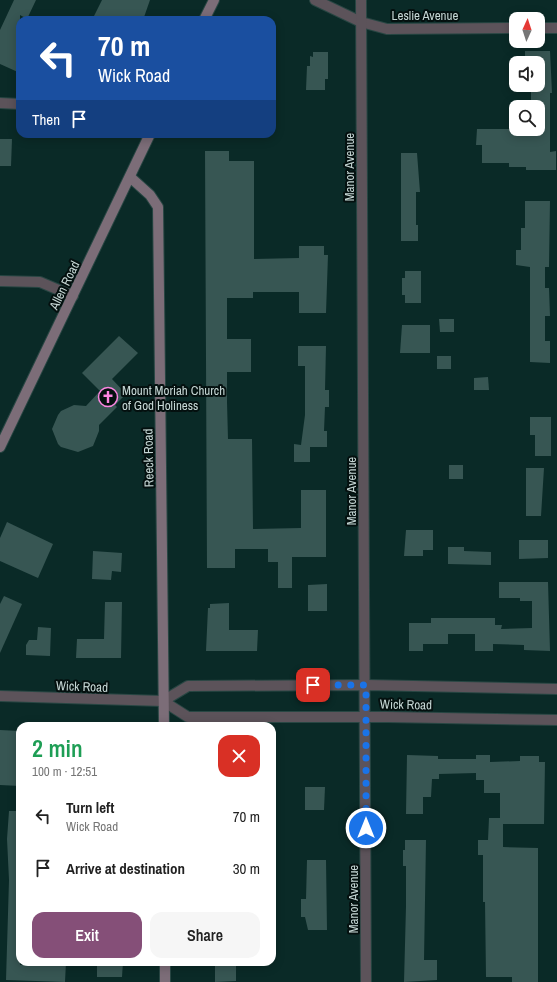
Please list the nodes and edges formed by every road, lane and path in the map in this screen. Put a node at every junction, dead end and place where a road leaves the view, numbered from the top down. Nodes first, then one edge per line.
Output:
1 (214, 0) edge
2 (315, 0) edge
3 (361, 0) edge
4 (206, 16) edge
5 (361, 22) junction
6 (509, 28) edge
7 (545, 28) edge
8 (557, 28) edge
9 (0, 103) edge
10 (16, 104) edge
11 (148, 138) edge
12 (130, 177) junction
13 (0, 281) edge
14 (73, 296) junction
15 (0, 447) edge
16 (366, 685) junction
17 (557, 689) edge
18 (0, 696) edge
19 (163, 702) junction
20 (366, 717) junction
21 (557, 720) edge
22 (164, 722) edge
23 (165, 966) edge
24 (165, 982) edge
25 (366, 982) edge

1 - 4 street
2 - 5 street, Leslie Avenue
3 - 5 street, Manor Avenue
5 - 6 street, Leslie Avenue
5 - 16 street, Manor Avenue
7 - 8 street
9 - 10 street
11 - 12 street, Allen Road
12 - 14 street, Allen Road
12 - 19 street, Reeck Road
13 - 14 street
14 - 15 street, Allen Road
16 - 17 street, Wick Road
16 - 19 street, Wick Road
16 - 20 street, Manor Avenue
18 - 19 street, Wick Road
19 - 20 street, Wick Road
19 - 22 street, Reeck Road
20 - 21 street, Wick Road
20 - 25 street, Manor Avenue
23 - 24 street

